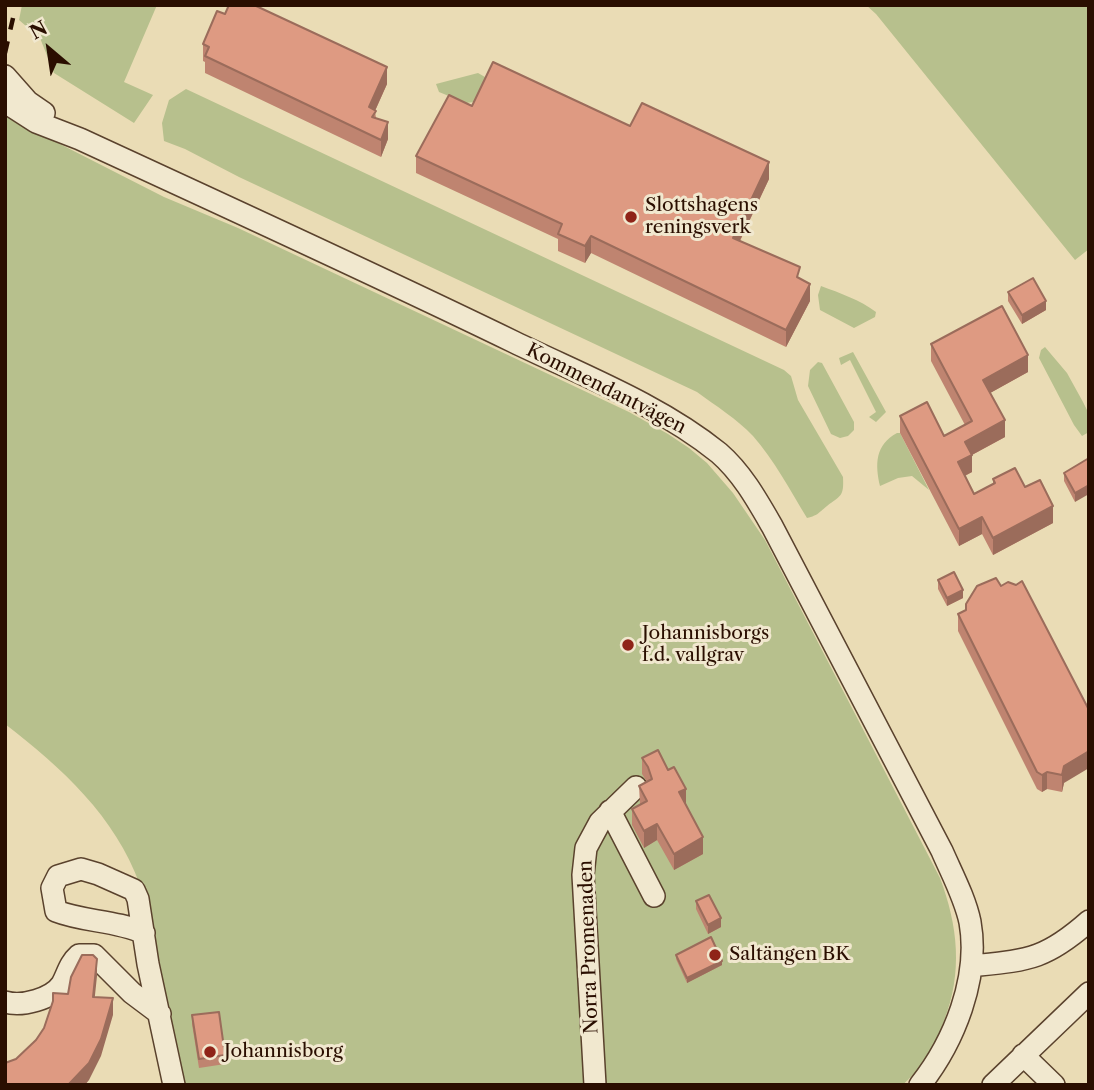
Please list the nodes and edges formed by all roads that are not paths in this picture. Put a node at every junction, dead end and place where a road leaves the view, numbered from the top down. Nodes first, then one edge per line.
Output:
1 (5, 76) edge
2 (5, 102) edge
3 (80, 139) junction
4 (636, 787) edge
5 (610, 811) junction
6 (654, 896) dead end
7 (1089, 920) edge
8 (144, 933) junction
9 (971, 966) junction
10 (1089, 993) edge
11 (5, 1002) edge
12 (160, 1014) junction
13 (1023, 1055) junction
14 (174, 1085) edge
15 (595, 1085) edge
16 (920, 1085) edge
17 (993, 1085) edge
18 (1054, 1085) edge

1 - 3 street, Kommendantvägen
2 - 3 street, Kommendantvägen
3 - 9 street, Kommendantvägen
4 - 5 street, Norra Promenaden
5 - 6 street
5 - 15 street, Norra Promenaden
7 - 9 street
8 - 8 street
8 - 12 street
9 - 16 street
10 - 13 street
11 - 12 street
12 - 14 street
13 - 17 street
13 - 18 street

